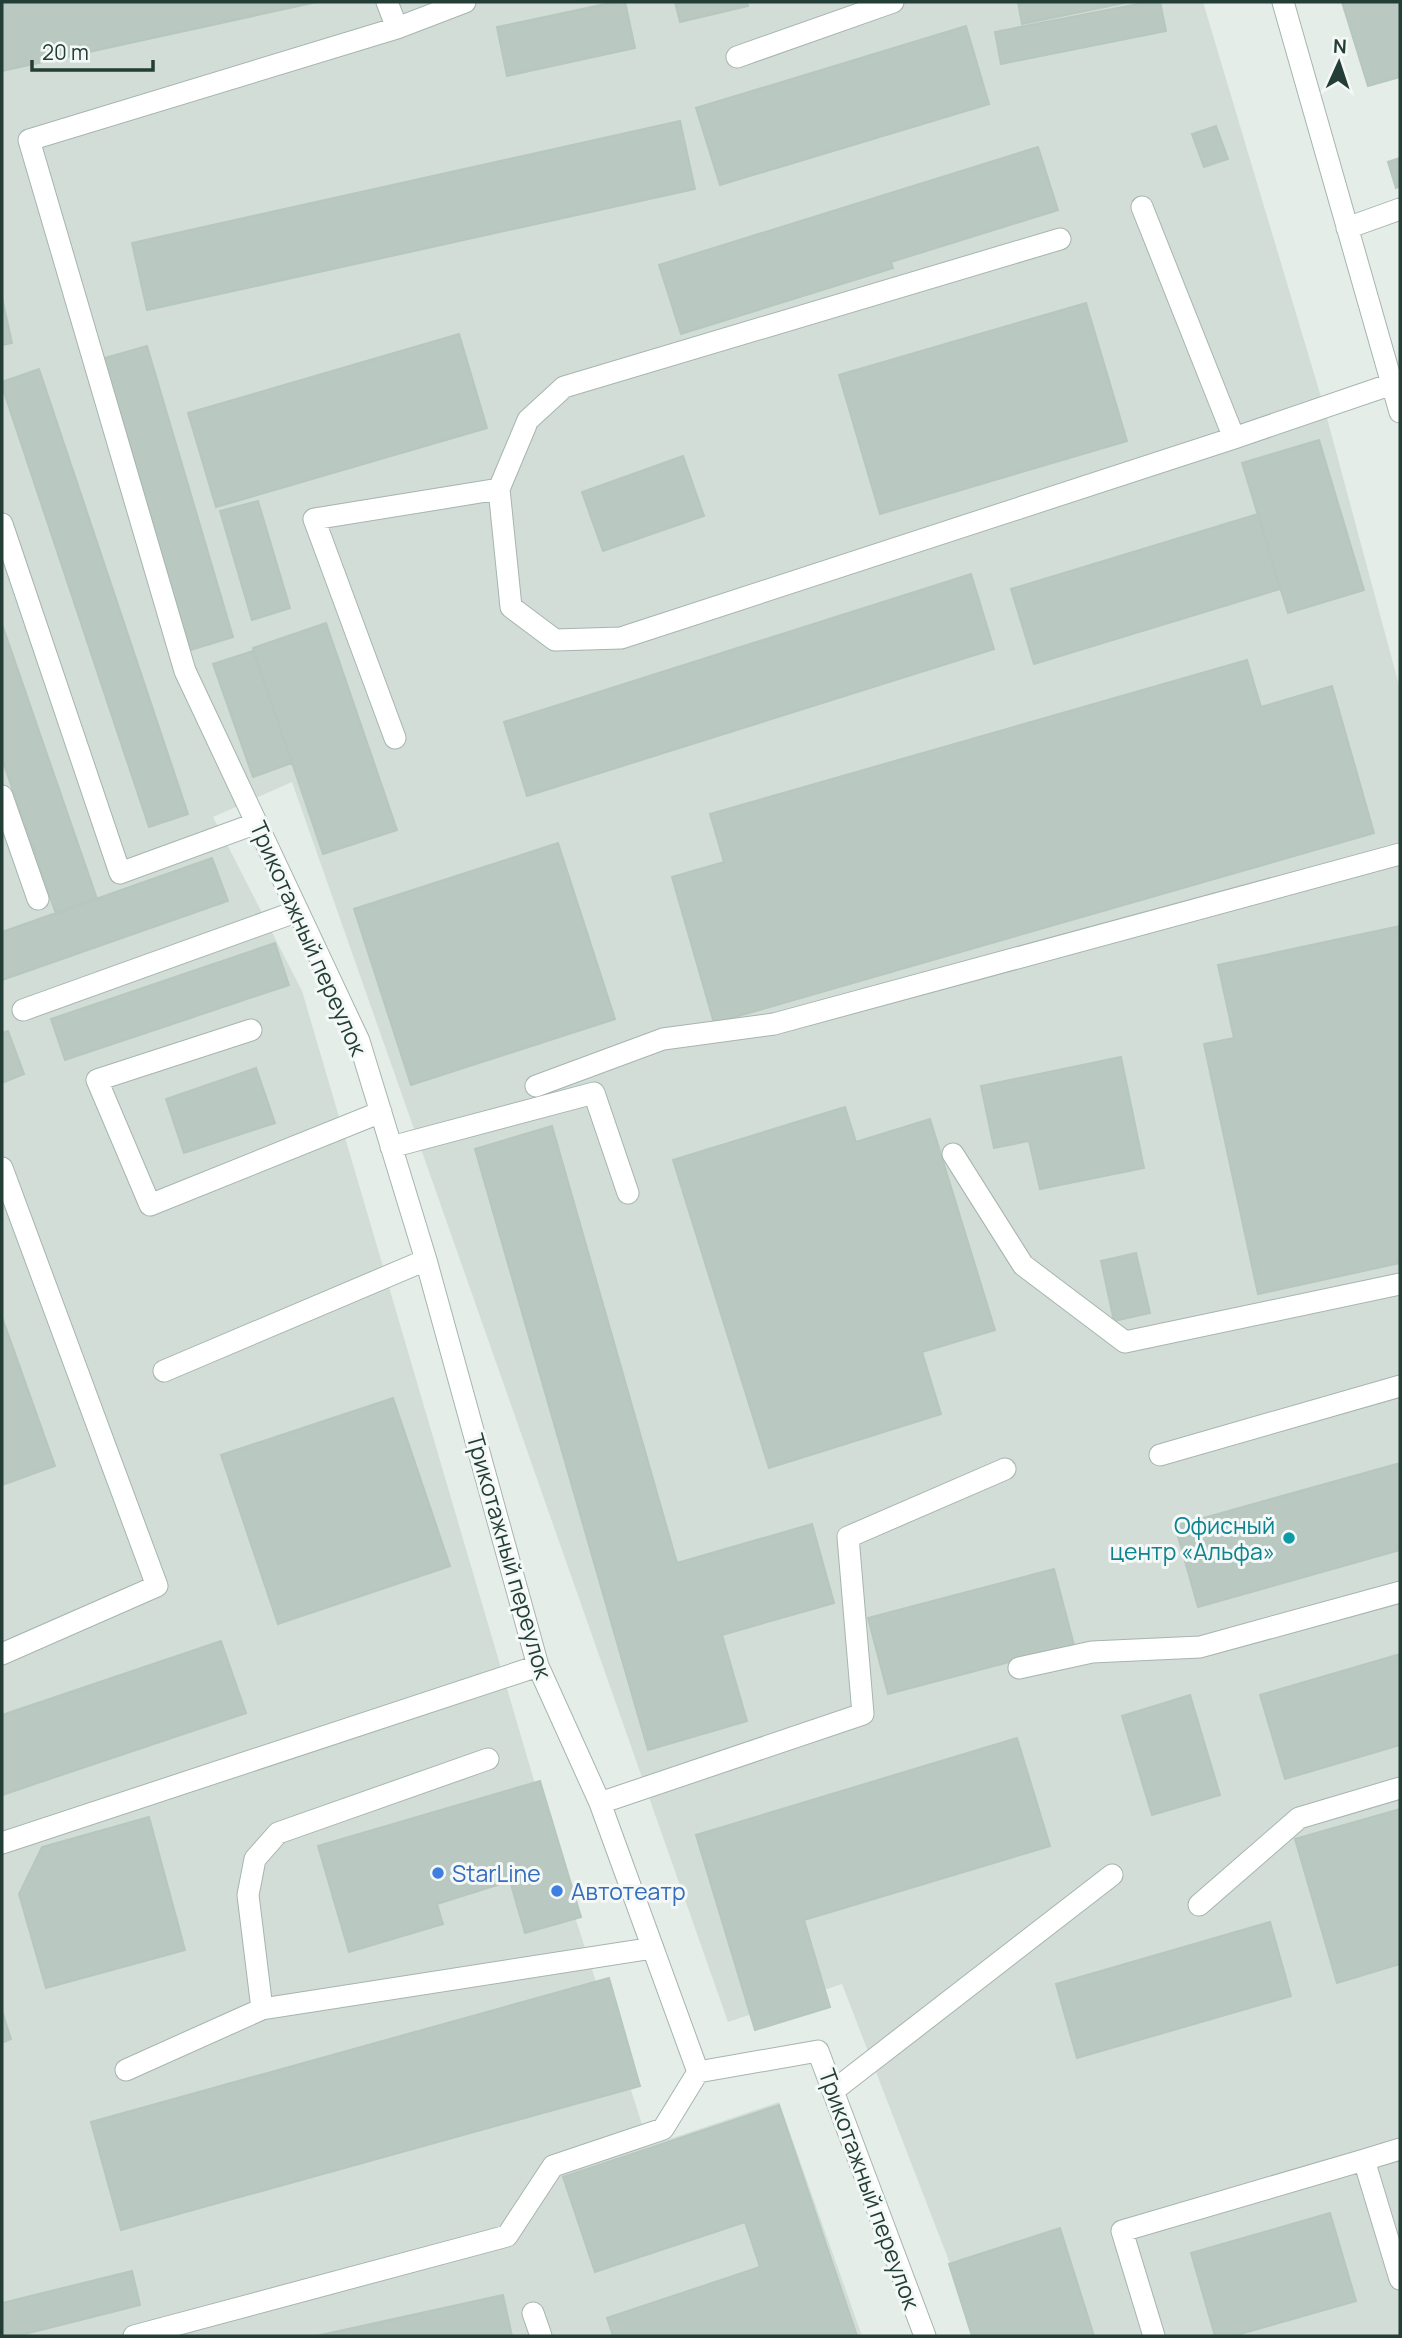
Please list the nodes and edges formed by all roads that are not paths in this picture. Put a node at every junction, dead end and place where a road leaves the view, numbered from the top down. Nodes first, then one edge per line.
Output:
1 (387, 2) edge
2 (465, 2) edge
3 (893, 2) edge
4 (1283, 2) edge
5 (397, 27) junction
6 (737, 57) dead end
7 (1142, 207) dead end
8 (1400, 209) edge
9 (1347, 228) junction
10 (1060, 239) dead end
11 (1392, 351) edge
12 (1392, 383) junction
13 (1400, 412) edge
14 (1234, 438) junction
15 (499, 489) junction
16 (2, 524) edge
17 (395, 738) dead end
18 (2, 796) edge
19 (257, 823) junction
20 (1400, 854) edge
21 (38, 899) dead end
22 (298, 911) junction
23 (23, 1010) dead end
24 (251, 1030) dead end
25 (536, 1086) dead end
26 (381, 1112) junction
27 (391, 1147) junction
28 (953, 1154) dead end
29 (2, 1168) edge
30 (628, 1193) dead end
31 (426, 1260) junction
32 (1400, 1284) edge
33 (164, 1371) dead end
34 (1400, 1386) edge
35 (1160, 1455) dead end
36 (1005, 1469) dead end
37 (1400, 1592) edge
38 (2, 1654) edge
39 (538, 1666) junction
40 (1019, 1668) dead end
41 (488, 1759) dead end
42 (1400, 1788) edge
43 (600, 1803) junction
44 (2, 1843) edge
45 (1112, 1875) dead end
46 (1199, 1905) dead end
47 (653, 1948) junction
48 (262, 2009) junction
49 (126, 2070) dead end
50 (698, 2072) junction
51 (833, 2091) junction
52 (1400, 2149) edge
53 (1364, 2160) junction
54 (1400, 2279) edge
55 (533, 2313) dead end
56 (134, 2336) edge
57 (541, 2336) edge
58 (925, 2336) edge
59 (1154, 2336) edge

1 - 5 street
2 - 5 street
3 - 6 street
4 - 9 street
5 - 19 street, Трикотажный переулок
7 - 14 street
8 - 9 street
9 - 11 street
10 - 15 street
11 - 12 street
12 - 13 street
12 - 14 street
14 - 15 street
15 - 17 street
16 - 19 street
18 - 21 street
19 - 22 street, Трикотажный переулок
20 - 25 street
22 - 23 street
22 - 26 street, Трикотажный переулок
24 - 26 street
26 - 27 street, Трикотажный переулок
27 - 30 street
27 - 31 street, Трикотажный переулок
28 - 32 street
29 - 38 street
31 - 33 street
31 - 39 street, Трикотажный переулок
34 - 35 street
36 - 43 street
37 - 40 street
39 - 43 street, Трикотажный переулок
39 - 44 street
41 - 48 street
42 - 46 street
43 - 47 street, Трикотажный переулок
45 - 51 street
47 - 48 street
47 - 50 street, Трикотажный переулок
48 - 49 street
50 - 51 street, Трикотажный переулок
50 - 56 street
51 - 58 street, Трикотажный переулок
52 - 53 street
53 - 54 street
53 - 59 street
55 - 57 street

